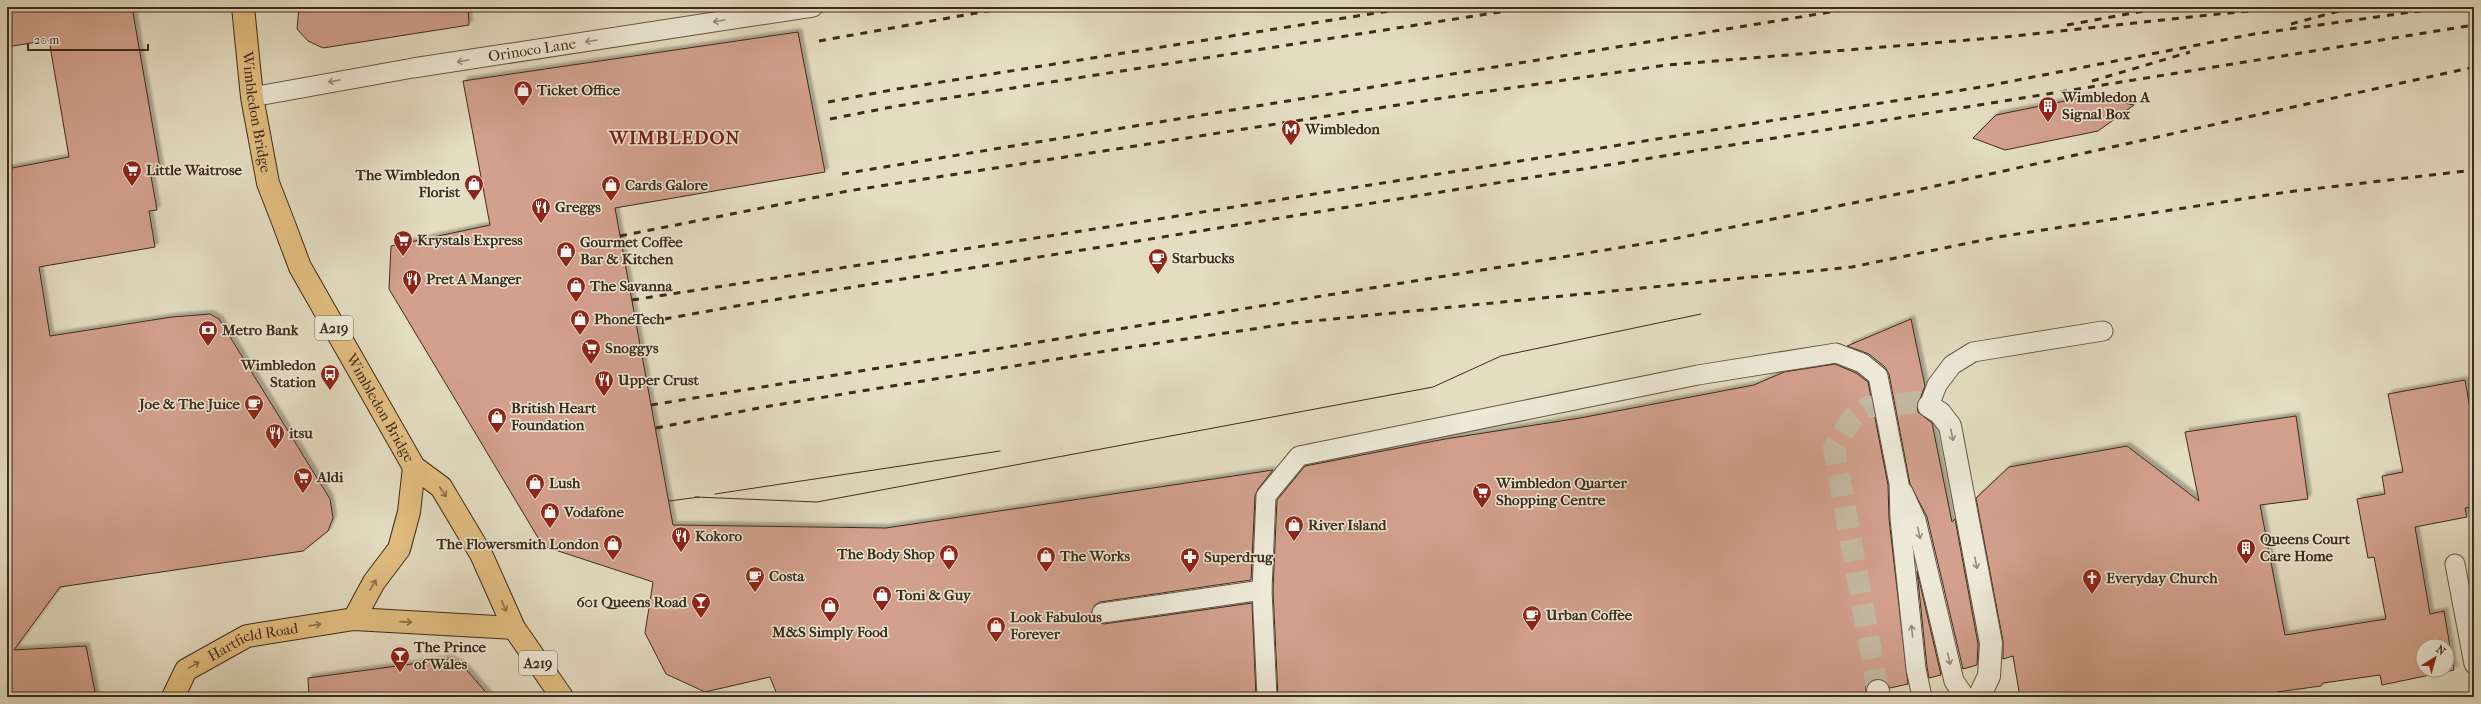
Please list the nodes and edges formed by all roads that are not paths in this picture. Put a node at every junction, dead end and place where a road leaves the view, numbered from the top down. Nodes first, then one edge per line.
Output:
1 (243, 7) edge
2 (813, 7) edge
3 (252, 96) junction
4 (2103, 331) dead end
5 (1929, 406) joint
6 (414, 467) junction
7 (1900, 484) junction
8 (2455, 564) dead end
9 (1262, 590) junction
10 (1102, 613) dead end
11 (354, 619) junction
12 (514, 628) junction
13 (2474, 664) edge
14 (173, 697) edge
15 (562, 697) edge
16 (1267, 697) edge
17 (1922, 697) edge
18 (1965, 697) edge
19 (1980, 697) edge

1 - 3 main road, Wimbledon Bridge / A219
2 -> 3 lane, Orinoco Lane
3 - 6 main road, Wimbledon Bridge / A219
4 - 5 lane
5 -> 19 street
11 -> 6 main road
6 -> 12 main road, Wimbledon Bridge / A219
7 - 9 lane
17 -> 7 lane
7 -> 18 lane
8 - 13 lane
9 - 10 lane
9 - 16 lane
11 -> 12 main road, Hartfield Road
14 -> 11 main road, Hartfield Road
12 - 15 main road, A219

